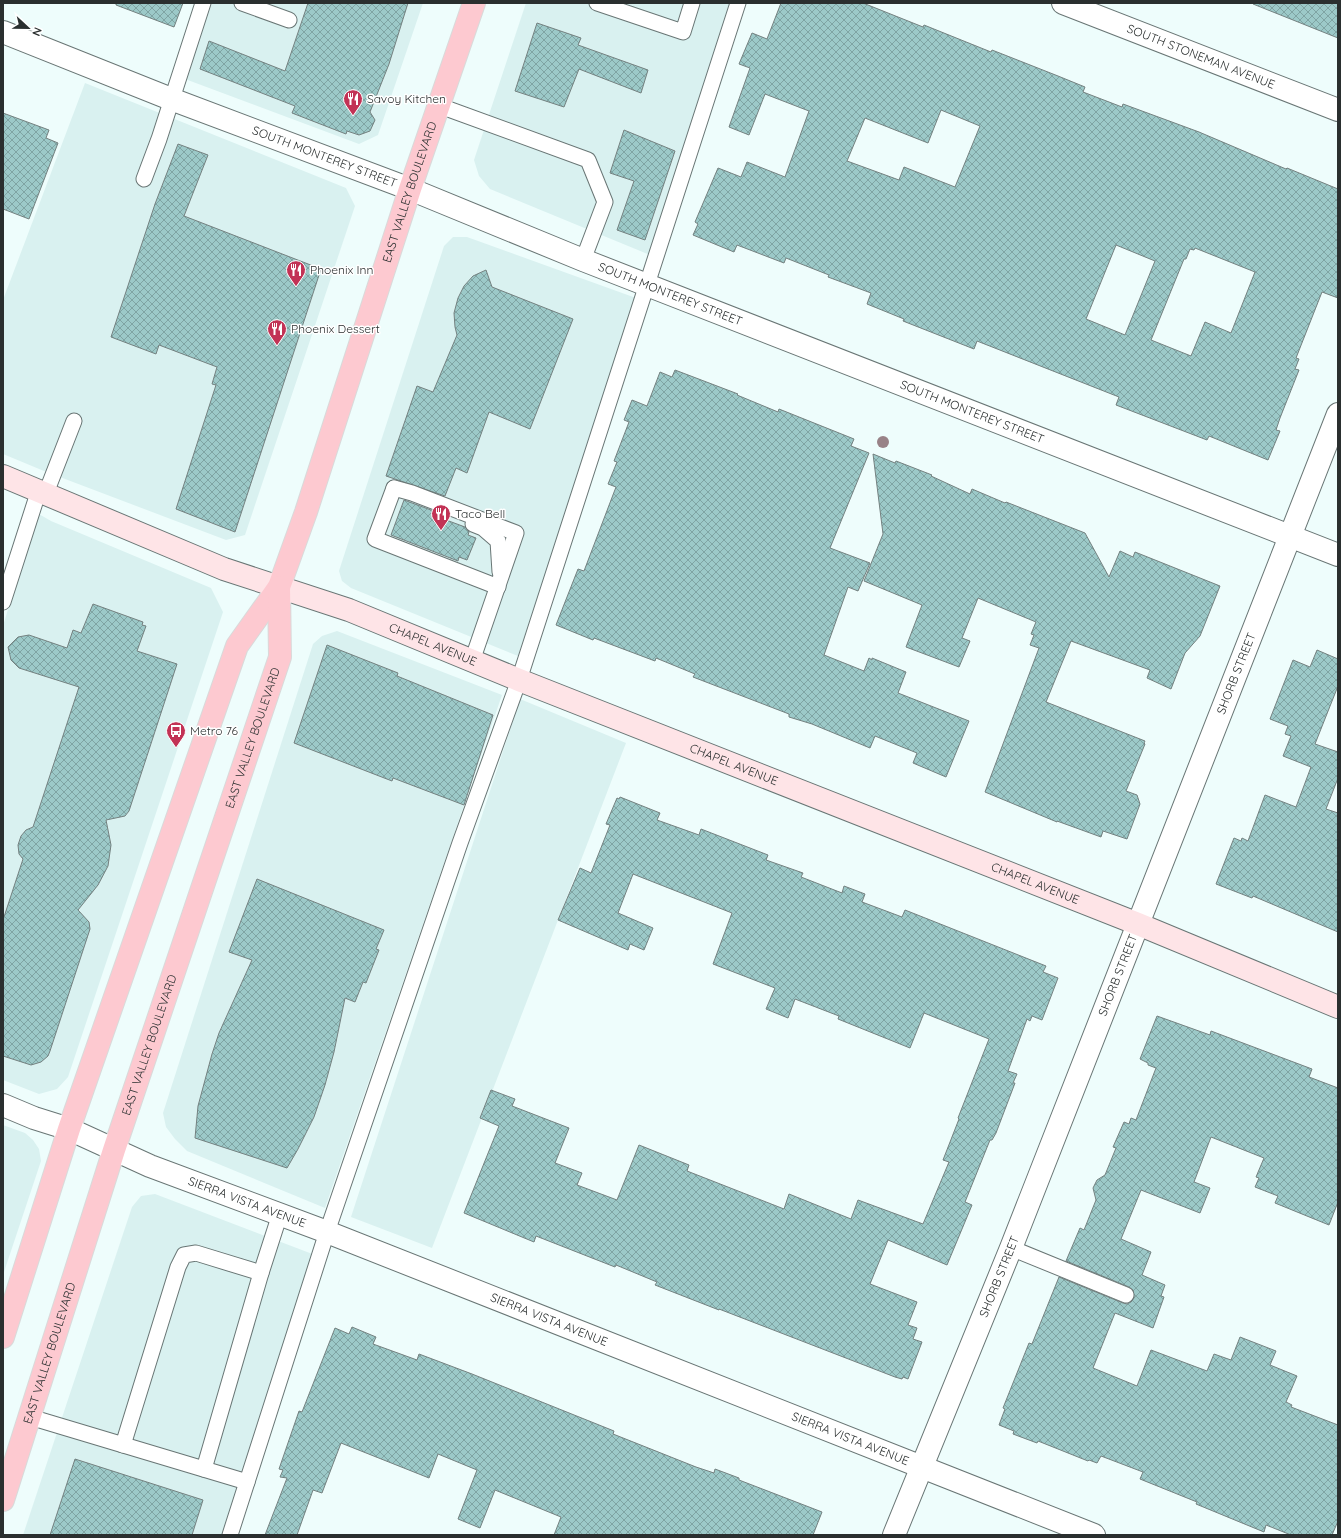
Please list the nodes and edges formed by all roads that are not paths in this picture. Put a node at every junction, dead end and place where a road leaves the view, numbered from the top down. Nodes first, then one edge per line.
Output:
1 (203, 3) edge
2 (242, 3) edge
3 (474, 3) edge
4 (597, 3) edge
5 (692, 3) edge
6 (738, 3) edge
7 (1063, 3) edge
8 (289, 20) dead end
9 (3, 32) edge
10 (171, 99) junction
11 (440, 106) junction
12 (1338, 110) edge
13 (144, 179) dead end
14 (410, 188) junction
15 (583, 260) junction
16 (646, 285) junction
17 (1338, 414) edge
18 (74, 421) dead end
19 (3, 476) edge
20 (394, 488) junction
21 (43, 491) junction
22 (1290, 536) junction
23 (1338, 555) edge
24 (499, 583) junction
25 (279, 587) junction
26 (3, 602) edge
27 (472, 661) junction
28 (518, 680) junction
29 (1138, 924) junction
30 (1338, 1007) edge
31 (3, 1105) edge
32 (69, 1129) junction
33 (114, 1150) junction
34 (280, 1214) junction
35 (327, 1232) junction
36 (1011, 1248) junction
37 (261, 1273) junction
38 (1126, 1295) dead end
39 (3, 1337) edge
40 (30, 1417) junction
41 (123, 1445) junction
42 (922, 1467) junction
43 (204, 1469) junction
44 (247, 1482) junction
45 (3, 1500) edge
46 (230, 1535) edge
47 (894, 1535) edge
48 (1094, 1535) edge

1 - 10 lane
2 - 8 lane
3 - 11 main road, EAST VALLEY BOULEVARD
4 - 5 lane
6 - 16 lane
7 - 12 street, SOUTH STONEMAN AVENUE
9 - 10 street, SOUTH MONTEREY STREET
10 - 13 lane
10 - 14 street, SOUTH MONTEREY STREET
11 - 14 main road, EAST VALLEY BOULEVARD
11 - 15 lane
14 - 15 street, SOUTH MONTEREY STREET
14 - 25 main road, EAST VALLEY BOULEVARD
15 - 16 street, SOUTH MONTEREY STREET
16 - 22 street, SOUTH MONTEREY STREET
16 - 28 lane
17 - 22 street, SHORB STREET
18 - 21 lane
19 - 21 street, CHAPEL AVENUE
20 - 24 lane
20 - 24 lane
20 - 24 lane
21 - 25 street, CHAPEL AVENUE
21 - 26 lane
22 - 23 street, SOUTH MONTEREY STREET
22 - 29 street, SHORB STREET
24 - 27 lane
25 - 27 street, CHAPEL AVENUE
25 - 32 main road, EAST VALLEY BOULEVARD
25 - 33 main road, EAST VALLEY BOULEVARD
27 - 28 street, CHAPEL AVENUE
28 - 29 street, CHAPEL AVENUE
28 - 35 lane
29 - 30 street, CHAPEL AVENUE
29 - 36 street, SHORB STREET
31 - 32 street, SIERRA VISTA AVENUE
32 - 33 street, SIERRA VISTA AVENUE
32 - 39 main road, EAST VALLEY BOULEVARD
33 - 34 street, SIERRA VISTA AVENUE
33 - 40 main road, EAST VALLEY BOULEVARD
34 - 35 street, SIERRA VISTA AVENUE
34 - 37 lane
35 - 42 street, SIERRA VISTA AVENUE
35 - 44 lane
36 - 38 lane
36 - 42 street, SHORB STREET
37 - 41 lane
37 - 43 lane
40 - 41 lane
40 - 45 main road, EAST VALLEY BOULEVARD
41 - 43 lane
42 - 47 street, SHORB STREET
42 - 48 street, SIERRA VISTA AVENUE
43 - 44 lane
44 - 46 lane

